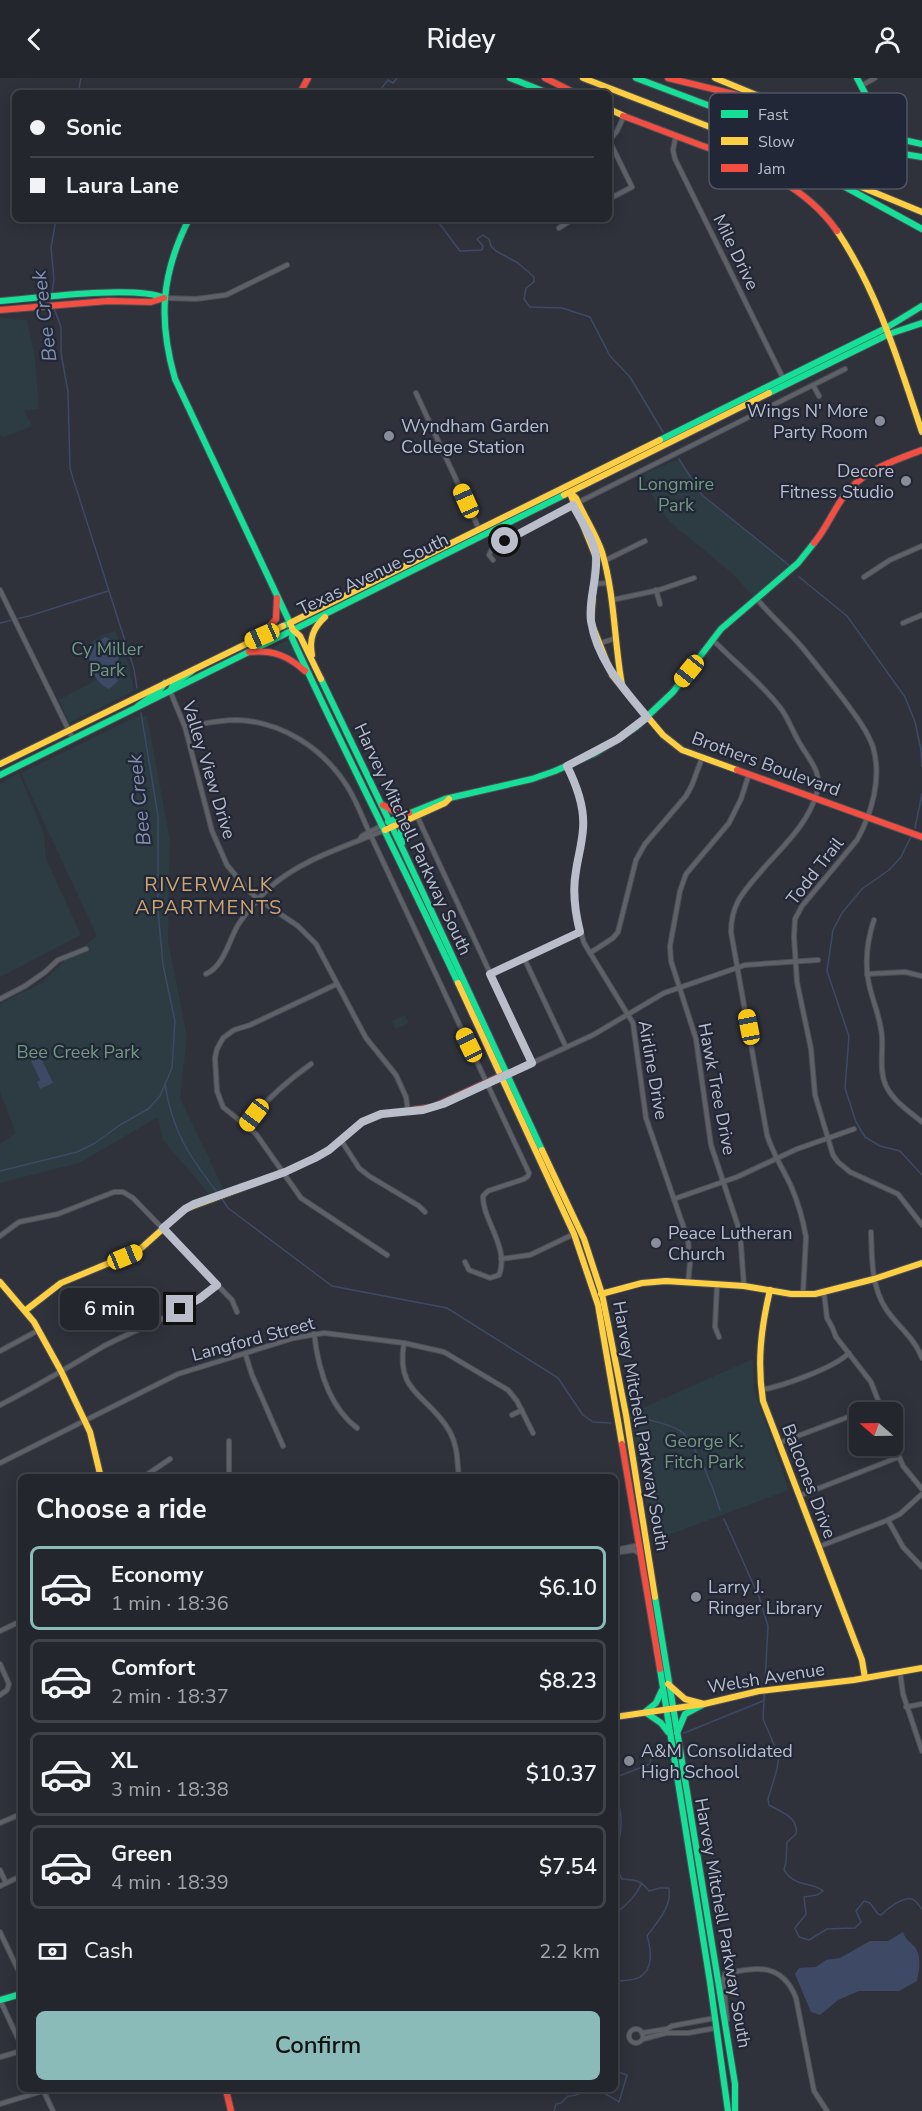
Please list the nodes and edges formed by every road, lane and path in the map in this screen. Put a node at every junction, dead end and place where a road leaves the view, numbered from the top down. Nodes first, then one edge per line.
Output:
1 (510, 78) edge
2 (545, 78) edge
3 (583, 78) edge
4 (636, 78) edge
5 (668, 78) edge
6 (715, 78) edge
7 (857, 78) edge
8 (875, 78) edge
9 (861, 86) junction
10 (540, 90) edge
11 (569, 90) edge
12 (730, 93) edge
13 (752, 93) edge
14 (864, 93) edge
15 (709, 106) edge
16 (612, 112) edge
17 (624, 116) junction
18 (709, 127) edge
19 (676, 135) junction
20 (612, 137) edge
21 (907, 141) edge
22 (922, 144) edge
23 (612, 147) edge
24 (709, 148) edge
25 (907, 155) edge
26 (922, 157) edge
27 (795, 189) edge
28 (848, 189) edge
29 (866, 189) edge
30 (612, 197) edge
31 (922, 212) edge
32 (188, 222) edge
33 (568, 222) edge
34 (559, 228) dead end
35 (922, 230) edge
36 (287, 266) dead end
37 (164, 298) junction
38 (0, 301) edge
39 (922, 306) edge
40 (0, 310) edge
41 (922, 323) edge
42 (887, 331) junction
43 (832, 355) junction
44 (823, 368) junction
45 (845, 369) dead end
46 (783, 379) junction
47 (813, 385) junction
48 (416, 393) dead end
49 (819, 396) dead end
50 (734, 404) junction
51 (729, 415) junction
52 (734, 424) junction
53 (922, 432) edge
54 (922, 450) edge
55 (568, 490) junction
56 (576, 504) junction
57 (479, 530) junction
58 (645, 541) dead end
59 (922, 546) edge
60 (493, 560) dead end
61 (604, 561) junction
62 (864, 577) dead end
63 (694, 578) dead end
64 (609, 583) junction
65 (594, 584) junction
66 (0, 590) edge
67 (656, 590) junction
68 (277, 596) junction
69 (757, 599) junction
70 (612, 600) junction
71 (660, 604) dead end
72 (333, 610) junction
73 (922, 615) edge
74 (290, 623) junction
75 (903, 623) dead end
76 (293, 630) junction
77 (262, 636) junction
78 (617, 638) junction
79 (712, 639) junction
80 (598, 645) junction
81 (249, 652) junction
82 (314, 663) junction
83 (192, 669) junction
84 (309, 676) junction
85 (165, 683) junction
86 (622, 687) junction
87 (170, 691) junction
88 (137, 708) junction
89 (647, 717) junction
90 (185, 726) junction
91 (69, 730) junction
92 (73, 739) junction
93 (702, 758) junction
94 (0, 764) edge
95 (567, 766) junction
96 (749, 774) junction
97 (0, 775) edge
98 (377, 798) junction
99 (815, 798) junction
100 (449, 799) junction
101 (417, 815) junction
102 (408, 817) junction
103 (868, 817) junction
104 (387, 826) junction
105 (370, 834) junction
106 (922, 837) edge
107 (405, 854) junction
108 (258, 900) junction
109 (874, 920) dead end
110 (580, 932) junction
111 (86, 949) dead end
112 (590, 952) junction
113 (524, 958) junction
114 (818, 960) dead end
115 (795, 962) junction
116 (737, 967) junction
117 (206, 974) dead end
118 (490, 974) junction
119 (867, 974) junction
120 (922, 976) edge
121 (337, 984) junction
122 (680, 988) junction
123 (0, 999) edge
124 (628, 1013) junction
125 (566, 1047) junction
126 (532, 1063) junction
127 (311, 1064) dead end
128 (505, 1075) junction
129 (487, 1083) junction
130 (408, 1112) junction
131 (922, 1122) edge
132 (246, 1125) junction
133 (854, 1129) dead end
134 (827, 1138) junction
135 (341, 1139) junction
136 (776, 1158) junction
137 (285, 1172) junction
138 (723, 1181) junction
139 (674, 1199) junction
140 (425, 1212) dead end
141 (922, 1226) edge
142 (163, 1228) junction
143 (871, 1232) dead end
144 (574, 1234) junction
145 (0, 1236) edge
146 (387, 1256) dead end
147 (501, 1259) junction
148 (465, 1262) dead end
149 (922, 1263) edge
150 (874, 1279) junction
151 (0, 1282) edge
152 (688, 1283) junction
153 (217, 1285) junction
154 (717, 1285) junction
155 (744, 1286) junction
156 (770, 1290) junction
157 (824, 1293) junction
158 (803, 1294) junction
159 (599, 1295) junction
160 (26, 1310) junction
161 (237, 1312) dead end
162 (39, 1330) junction
163 (314, 1333) junction
164 (719, 1337) dead end
165 (404, 1342) junction
166 (0, 1351) edge
167 (245, 1353) junction
168 (849, 1353) junction
169 (922, 1358) edge
170 (61, 1371) junction
171 (761, 1390) junction
172 (879, 1402) edge
173 (0, 1405) edge
174 (522, 1410) junction
175 (512, 1415) dead end
176 (849, 1417) edge
177 (86, 1420) junction
178 (357, 1428) dead end
179 (532, 1433) dead end
180 (229, 1441) dead end
181 (779, 1443) junction
182 (283, 1446) dead end
183 (899, 1457) joint
184 (170, 1459) dead end
185 (0, 1463) edge
186 (100, 1474) edge
187 (148, 1474) edge
188 (229, 1474) edge
189 (459, 1474) edge
190 (922, 1491) edge
191 (799, 1496) junction
192 (888, 1520) junction
193 (640, 1545) junction
194 (818, 1547) junction
195 (618, 1550) edge
196 (618, 1551) edge
197 (644, 1553) junction
198 (922, 1567) edge
199 (18, 1622) edge
200 (0, 1631) edge
201 (0, 1664) edge
202 (922, 1668) edge
203 (900, 1672) junction
204 (865, 1678) junction
205 (665, 1685) junction
206 (0, 1695) edge
207 (704, 1704) junction
208 (922, 1704) edge
209 (906, 1707) junction
210 (669, 1708) junction
211 (645, 1712) junction
212 (618, 1716) edge
213 (673, 1735) junction
214 (922, 1751) edge
215 (18, 1815) edge
216 (0, 1823) edge
217 (0, 1870) edge
218 (18, 1878) edge
219 (6, 1884) junction
220 (0, 1886) edge
221 (0, 1932) edge
222 (716, 1966) junction
223 (18, 1970) edge
224 (725, 1974) junction
225 (18, 1995) edge
226 (0, 2000) edge
227 (716, 2018) junction
228 (717, 2028) junction
229 (642, 2032) junction
230 (728, 2036) junction
231 (18, 2039) edge
232 (643, 2039) junction
233 (18, 2052) edge
234 (0, 2057) edge
235 (37, 2092) edge
236 (44, 2092) edge
237 (226, 2092) edge
238 (0, 2104) edge
239 (53, 2111) edge
240 (231, 2111) edge
241 (728, 2111) edge
242 (736, 2111) edge
243 (826, 2111) edge

1 - 10 main road
2 - 11 main road
3 - 18 main road
4 - 15 main road
5 - 12 main road
6 - 13 main road
7 - 9 main road
8 - 9 street
9 - 14 main road
16 - 17 main road
17 - 19 main road
17 - 20 street
19 - 24 main road
19 - 46 street, Mile Drive
21 - 22 main road
23 - 30 street
25 - 26 main road
27 - 42 main road
28 - 35 main road
29 - 31 main road
32 - 37 main road, Harvey Mitchell Parkway South
33 - 34 street
36 - 37 street
37 - 38 main road
37 - 40 main road
37 - 68 main road, Harvey Mitchell Parkway South
39 - 42 main road
41 - 42 main road
42 - 43 main road, Texas Avenue South
42 - 44 main road, Texas Avenue South
42 - 53 main road
43 - 44 main road
43 - 46 main road, Texas Avenue South
44 - 51 main road, Texas Avenue South
45 - 47 street
46 - 50 main road, Texas Avenue South
47 - 49 street
47 - 52 street
48 - 57 street
50 - 51 main road
50 - 55 main road, Texas Avenue South
51 - 52 street
51 - 55 main road, Texas Avenue South
52 - 56 street
54 - 69 main road
55 - 56 main road, Brothers Boulevard
55 - 57 main road, Texas Avenue South
55 - 72 main road, Texas Avenue South
56 - 60 street
56 - 61 main road, Brothers Boulevard
56 - 65 main road, Brothers Boulevard
57 - 74 main road, Texas Avenue South
58 - 61 street
59 - 62 street
61 - 64 main road, Brothers Boulevard
63 - 67 street
64 - 65 street
64 - 70 main road, Brothers Boulevard
65 - 80 main road, Brothers Boulevard
66 - 91 street
67 - 70 street
67 - 71 street
68 - 74 main road, Harvey Mitchell Parkway South
68 - 77 main road
69 - 79 main road
69 - 103 street, Todd Trail
70 - 78 main road, Brothers Boulevard
72 - 76 main road, Texas Avenue South
72 - 82 main road
73 - 75 street
74 - 76 main road, Harvey Mitchell Parkway South
74 - 77 main road, Texas Avenue South
76 - 81 main road, Texas Avenue South
76 - 82 main road, Harvey Mitchell Parkway South
76 - 84 main road, Harvey Mitchell Parkway South
77 - 83 main road, Texas Avenue South
78 - 80 street
78 - 86 main road, Brothers Boulevard
79 - 89 main road
79 - 99 street
80 - 86 main road, Brothers Boulevard
81 - 84 main road
81 - 87 main road, Texas Avenue South
82 - 98 main road, Harvey Mitchell Parkway South
83 - 85 main road, Texas Avenue South
83 - 87 main road
84 - 104 main road, Harvey Mitchell Parkway South
85 - 88 main road
85 - 91 main road, Texas Avenue South
86 - 89 main road, Brothers Boulevard
87 - 88 main road, Texas Avenue South
87 - 90 street, Valley View Drive
88 - 92 main road, Texas Avenue South
89 - 93 main road, Brothers Boulevard
89 - 95 main road
90 - 105 street
90 - 108 street, Valley View Drive
91 - 92 street
91 - 94 main road, Texas Avenue South
92 - 97 main road, Texas Avenue South
93 - 96 main road, Brothers Boulevard
93 - 112 street
95 - 100 main road
95 - 110 street, Airline Drive
96 - 99 main road, Brothers Boulevard
96 - 122 street, Hawk Tree Drive
98 - 102 main road
98 - 104 main road, Harvey Mitchell Parkway South
99 - 103 main road, Brothers Boulevard
99 - 116 street
100 - 101 main road
100 - 102 main road
101 - 102 main road
101 - 118 street
102 - 104 main road
102 - 107 main road
103 - 106 main road, Brothers Boulevard
103 - 115 street, Todd Trail
104 - 105 street
104 - 107 main road, Harvey Mitchell Parkway South
104 - 128 main road, Harvey Mitchell Parkway South
105 - 108 street
105 - 129 street
107 - 128 main road, Harvey Mitchell Parkway South
108 - 117 street
108 - 121 street, Valley View Drive
109 - 119 street
110 - 112 street, Airline Drive
110 - 113 street
111 - 123 street
112 - 124 street, Airline Drive
113 - 118 street
113 - 125 street
114 - 115 street
115 - 116 street
115 - 134 street, Todd Trail
116 - 122 street
116 - 136 street
118 - 126 street
119 - 120 street
119 - 131 street
121 - 130 street, Valley View Drive
121 - 132 street
122 - 124 street
122 - 138 street, Hawk Tree Drive
124 - 125 street
124 - 139 street, Airline Drive
125 - 126 street
126 - 128 street
127 - 132 street
128 - 129 main road
128 - 144 main road, Harvey Mitchell Parkway South
128 - 159 main road, Harvey Mitchell Parkway South
129 - 130 main road
129 - 147 street
130 - 135 main road
132 - 137 street
133 - 134 street
134 - 136 street
134 - 141 street, Todd Trail
135 - 137 main road
135 - 140 street
136 - 138 street
136 - 158 street
137 - 142 main road
137 - 146 street
138 - 139 street
138 - 155 street, Hawk Tree Drive
139 - 152 street, Airline Drive
142 - 145 street
142 - 153 street
142 - 160 main road
143 - 150 street
144 - 147 street
144 - 159 main road, Harvey Mitchell Parkway South
147 - 148 street
149 - 150 main road
150 - 157 main road
150 - 169 street
151 - 160 main road
152 - 154 main road
152 - 159 main road
153 - 161 street
153 - 170 street
154 - 155 main road
154 - 164 street
155 - 156 main road
156 - 158 main road
156 - 171 main road, Balcones Drive
157 - 158 main road
157 - 168 street
159 - 193 main road, Harvey Mitchell Parkway South
159 - 197 main road, Harvey Mitchell Parkway South
160 - 162 main road
162 - 166 street
162 - 170 main road
163 - 165 street, Langford Street
163 - 167 street, Langford Street
163 - 178 street
165 - 174 street, Langford Street
165 - 189 street
167 - 177 street, Langford Street
167 - 182 street
168 - 171 street
168 - 172 street
170 - 173 street
170 - 177 main road
171 - 181 main road, Balcones Drive
174 - 175 street
174 - 179 street, Langford Street
176 - 181 street
177 - 185 street, Langford Street
177 - 186 main road
180 - 188 street
181 - 191 main road, Balcones Drive
183 - 190 street
183 - 191 street
184 - 187 street
190 - 192 street
191 - 194 main road, Balcones Drive
192 - 194 street
192 - 198 street
193 - 195 street
193 - 197 main road
194 - 204 main road, Balcones Drive
196 - 197 street
197 - 205 main road, Harvey Mitchell Parkway South
199 - 200 street
201 - 206 street
202 - 203 main road, Welsh Avenue
203 - 204 main road, Welsh Avenue
203 - 209 street
204 - 207 main road, Welsh Avenue
205 - 207 main road
205 - 210 main road, Harvey Mitchell Parkway South
205 - 211 main road
207 - 210 main road, Welsh Avenue
207 - 213 main road
208 - 209 street
209 - 214 street
210 - 211 main road, Welsh Avenue
210 - 213 main road, Harvey Mitchell Parkway South
211 - 212 main road, Welsh Avenue
211 - 213 main road
213 - 222 main road, Harvey Mitchell Parkway South
213 - 227 main road, Harvey Mitchell Parkway South
215 - 216 street
217 - 219 street
218 - 219 street
219 - 220 street
221 - 223 street
222 - 224 street
222 - 230 main road, Harvey Mitchell Parkway South
224 - 230 street
224 - 243 street
225 - 226 main road
226 - 231 street
227 - 228 main road, Harvey Mitchell Parkway South
227 - 229 street
228 - 232 street
228 - 241 main road, Harvey Mitchell Parkway South
229 - 232 street
229 - 232 street
230 - 242 main road, Harvey Mitchell Parkway South
233 - 234 street
235 - 238 street
236 - 239 street
237 - 240 main road

